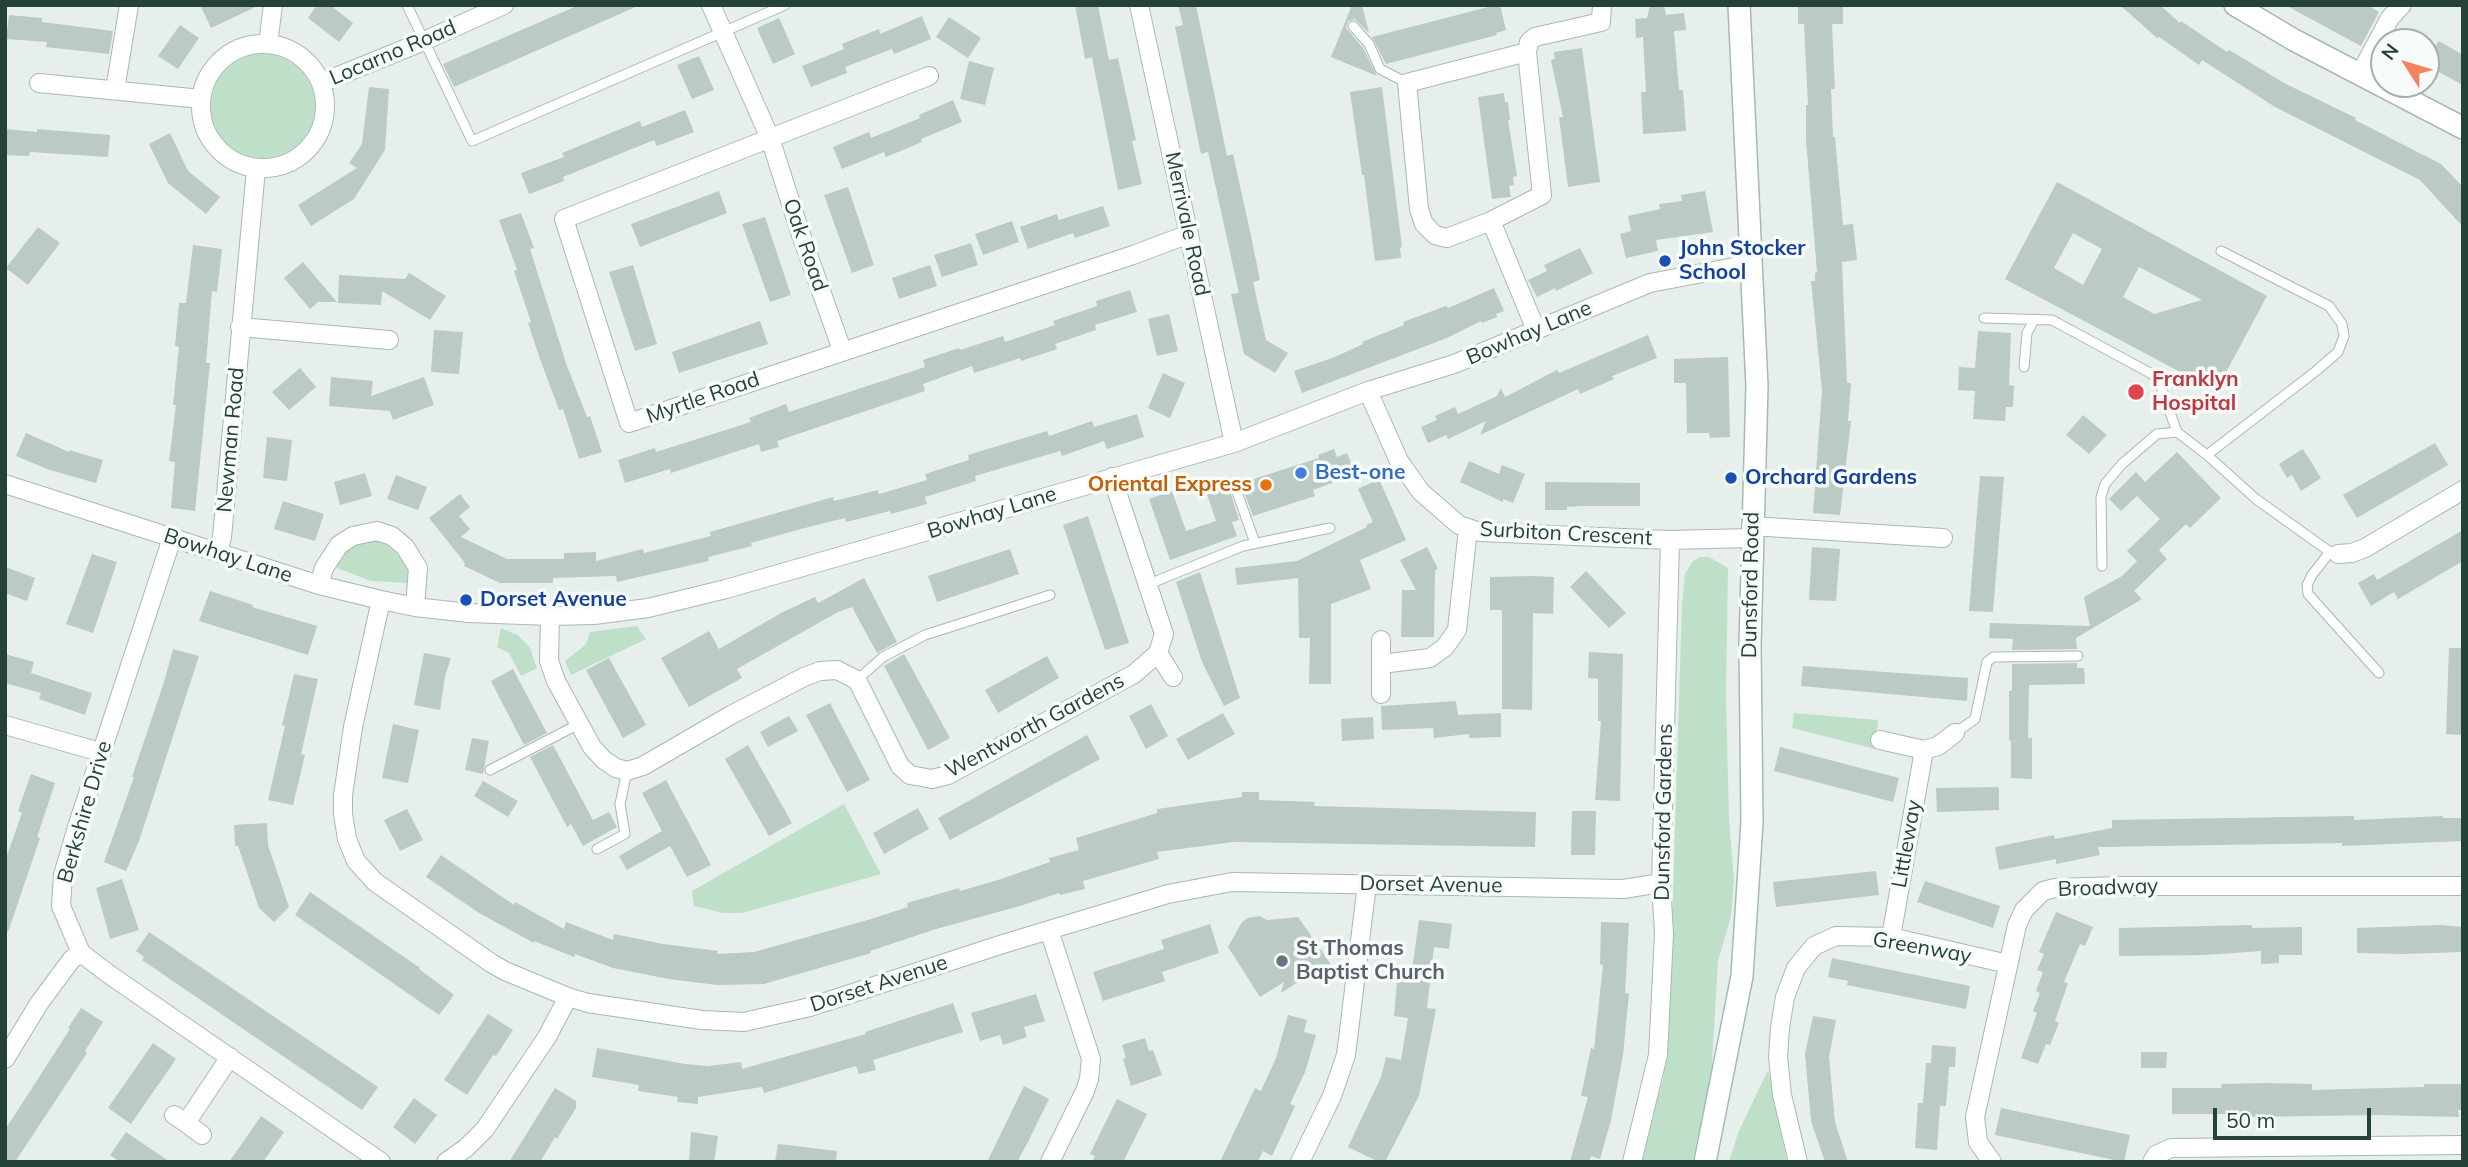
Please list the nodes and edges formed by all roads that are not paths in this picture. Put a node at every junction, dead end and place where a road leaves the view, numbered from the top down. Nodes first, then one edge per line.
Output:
1 (129, 5) edge
2 (273, 5) edge
3 (407, 5) edge
4 (504, 5) edge
5 (711, 5) edge
6 (785, 5) edge
7 (1139, 5) edge
8 (1602, 5) edge
9 (1739, 5) edge
10 (2235, 5) edge
11 (2402, 5) edge
12 (2257, 11) edge
13 (1353, 26) dead end
14 (724, 33) junction
15 (424, 41) junction
16 (268, 44) junction
17 (1527, 52) junction
18 (2360, 74) junction
19 (929, 76) dead end
20 (39, 83) dead end
21 (321, 83) junction
22 (1407, 83) junction
23 (115, 90) junction
24 (201, 99) junction
25 (2463, 128) edge
26 (771, 138) junction
27 (256, 169) junction
28 (1491, 221) junction
29 (1189, 233) junction
30 (2221, 251) dead end
31 (1750, 264) junction
32 (1984, 318) dead end
33 (2034, 320) junction
34 (240, 327) junction
35 (1536, 330) junction
36 (388, 341) dead end
37 (842, 350) junction
38 (2024, 367) dead end
39 (1368, 391) junction
40 (2177, 432) junction
41 (1234, 443) junction
42 (2207, 455) junction
43 (1112, 477) junction
44 (5, 484) edge
45 (2463, 490) edge
46 (1237, 492) dead end
47 (1329, 528) dead end
48 (1468, 529) junction
49 (1751, 532) junction
50 (172, 538) junction
51 (1943, 538) dead end
52 (1670, 540) junction
53 (1255, 543) junction
54 (218, 552) junction
55 (2334, 553) junction
56 (2102, 566) dead end
57 (1149, 584) junction
58 (319, 585) junction
59 (1050, 595) dead end
60 (381, 600) junction
61 (415, 607) junction
62 (550, 616) junction
63 (1381, 640) dead end
64 (1158, 653) junction
65 (2078, 656) dead end
66 (1381, 664) junction
67 (2379, 673) dead end
68 (1172, 677) dead end
69 (857, 680) junction
70 (1381, 694) dead end
71 (579, 724) junction
72 (5, 725) edge
73 (1955, 733) joint
74 (1880, 740) dead end
75 (1924, 750) junction
76 (100, 752) junction
77 (490, 770) dead end
78 (627, 771) junction
79 (597, 849) dead end
80 (1661, 883) junction
81 (1367, 884) junction
82 (2463, 886) edge
83 (1049, 930) junction
84 (1891, 937) junction
85 (81, 953) junction
86 (2008, 964) junction
87 (568, 997) junction
88 (230, 1057) junction
89 (5, 1059) edge
90 (202, 1135) dead end
91 (2463, 1145) edge
92 (2332, 1154) edge
93 (381, 1162) edge
94 (446, 1162) edge
95 (1050, 1162) edge
96 (1300, 1162) edge
97 (1632, 1162) edge
98 (1705, 1162) edge
99 (1798, 1162) edge
100 (1992, 1162) edge
101 (2152, 1162) edge

1 - 23 street
2 - 16 street
3 - 15 lane
4 - 15 street, Locarno Road
5 - 14 street, Oak Road
6 - 14 lane
7 - 29 street, Merrivale Road
8 - 17 street
9 - 31 main road, Dunsford Road
10 - 12 main road
11 - 18 street
12 - 18 main road
13 - 22 lane
14 - 15 lane
14 - 26 street, Oak Road
15 - 21 street, Locarno Road
16 - 21 street
16 - 24 street
17 - 22 street
17 - 28 street
18 - 25 main road
19 - 26 street
20 - 23 street
21 - 27 street
22 - 28 street
23 - 24 street
24 - 27 street
26 - 37 street, Oak Road
26 - 37 street, Myrtle Road
27 - 34 street, Newman Road
28 - 35 street
29 - 37 street, Myrtle Road
29 - 41 street, Merrivale Road
30 - 42 lane
31 - 35 street, Bowhay Lane
31 - 49 main road, Dunsford Road
32 - 33 lane
33 - 38 lane
33 - 40 lane
34 - 36 street
34 - 54 street, Newman Road
35 - 39 street, Bowhay Lane
39 - 41 street, Bowhay Lane
39 - 48 street, Surbiton Crescent
40 - 42 lane
40 - 56 lane
41 - 43 street, Bowhay Lane
42 - 55 lane
43 - 57 street
43 - 62 street, Bowhay Lane
44 - 50 street, Bowhay Lane
45 - 55 street
46 - 53 lane
47 - 53 lane
48 - 52 street, Surbiton Crescent
48 - 66 street
49 - 51 street
49 - 52 street
49 - 98 main road, Dunsford Road
50 - 54 street, Bowhay Lane
50 - 76 street, Berkshire Drive
52 - 80 street, Dunsford Gardens
53 - 57 lane
54 - 58 street, Bowhay Lane
55 - 67 lane
57 - 64 street
58 - 60 street, Bowhay Lane
58 - 61 street, Bowhay Lane
59 - 69 lane
60 - 61 street, Bowhay Lane
60 - 87 street, Dorset Avenue
61 - 62 street, Bowhay Lane
62 - 71 street
63 - 66 street
64 - 68 street
64 - 69 street, Wentworth Gardens
65 - 73 lane
66 - 70 street
69 - 78 street
71 - 77 lane
71 - 78 street
72 - 76 street
73 - 75 street
74 - 75 street
75 - 84 street, Littleway
76 - 85 street, Berkshire Drive
78 - 79 lane
80 - 81 street, Dorset Avenue
80 - 97 street, Dunsford Gardens
81 - 83 street, Dorset Avenue
81 - 96 street
82 - 86 street, Broadway
83 - 87 street, Dorset Avenue
83 - 95 street
84 - 86 street, Greenway
84 - 99 street, Greenway
85 - 88 street
85 - 89 street
86 - 100 street, Broadway
87 - 94 street
88 - 90 street
88 - 93 street
91 - 92 street
92 - 101 street

